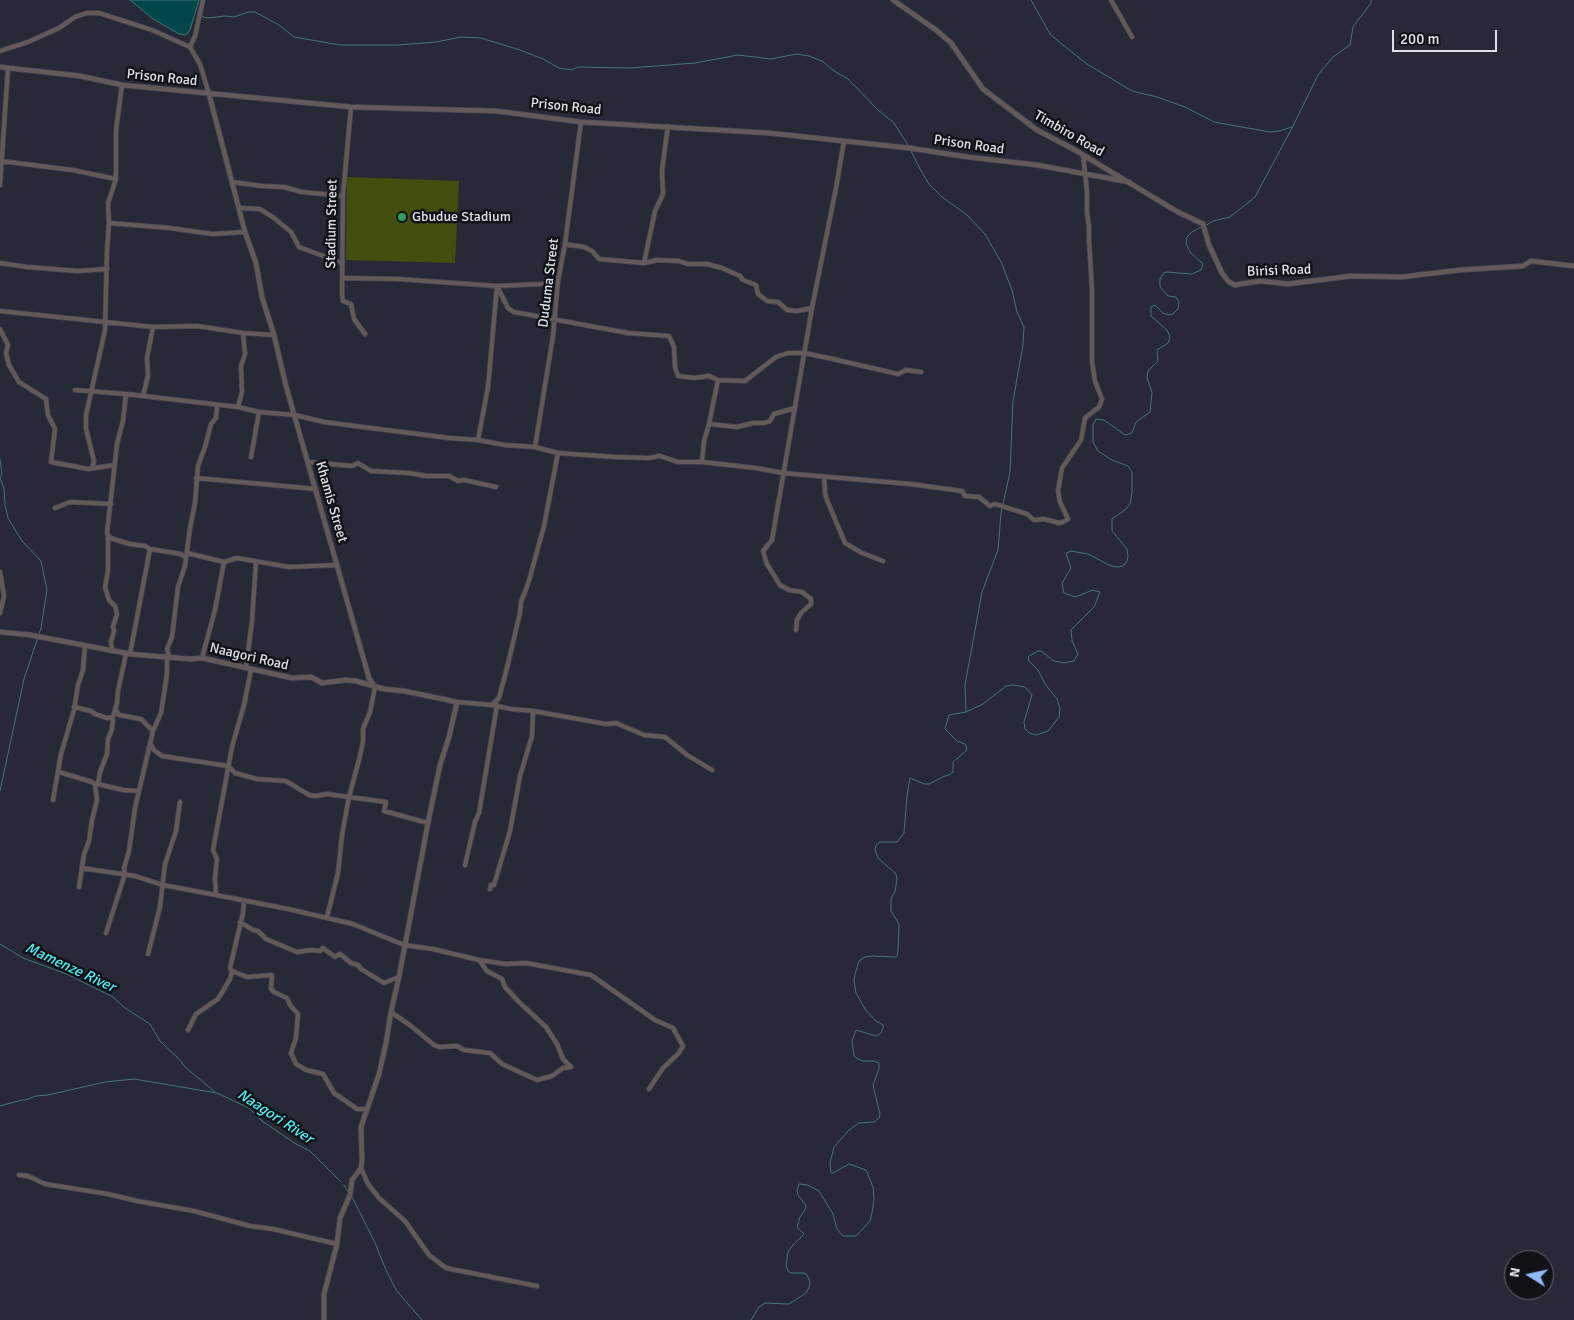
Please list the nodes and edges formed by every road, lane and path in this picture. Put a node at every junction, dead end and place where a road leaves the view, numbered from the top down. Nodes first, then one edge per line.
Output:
1 (203, 0) edge
2 (893, 0) edge
3 (1111, 0) edge
4 (1132, 37) dead end
5 (190, 47) junction
6 (0, 51) edge
7 (0, 67) edge
8 (8, 68) junction
9 (122, 86) junction
10 (209, 94) junction
11 (351, 107) junction
12 (582, 122) junction
13 (668, 126) junction
14 (844, 141) junction
15 (1083, 155) junction
16 (1, 163) edge
17 (1085, 174) junction
18 (116, 179) junction
19 (232, 182) junction
20 (1128, 182) junction
21 (0, 185) edge
22 (343, 196) junction
23 (239, 208) junction
24 (109, 223) junction
25 (245, 232) junction
26 (565, 244) junction
27 (0, 263) edge
28 (342, 263) junction
29 (644, 264) junction
30 (1574, 266) edge
31 (107, 270) junction
32 (342, 278) junction
33 (558, 281) junction
34 (497, 286) junction
35 (812, 308) junction
36 (0, 311) edge
37 (556, 319) junction
38 (105, 321) junction
39 (153, 327) junction
40 (0, 330) edge
41 (243, 333) junction
42 (365, 334) dead end
43 (274, 335) junction
44 (804, 353) junction
45 (921, 372) dead end
46 (718, 380) junction
47 (75, 390) dead end
48 (92, 392) junction
49 (126, 394) junction
50 (143, 396) junction
51 (217, 406) junction
52 (238, 408) junction
53 (795, 408) junction
54 (259, 412) junction
55 (295, 416) junction
56 (709, 424) junction
57 (478, 440) junction
58 (535, 447) junction
59 (558, 453) junction
60 (251, 457) dead end
61 (308, 462) junction
62 (702, 462) junction
63 (115, 466) junction
64 (92, 468) junction
65 (783, 473) junction
66 (824, 477) junction
67 (196, 478) junction
68 (496, 487) dead end
69 (316, 490) junction
70 (111, 504) junction
71 (55, 508) dead end
72 (108, 537) junction
73 (150, 549) junction
74 (186, 555) junction
75 (883, 561) dead end
76 (224, 562) junction
77 (256, 562) junction
78 (337, 565) junction
79 (0, 572) edge
80 (0, 612) edge
81 (796, 630) dead end
82 (0, 632) edge
83 (85, 646) junction
84 (112, 651) junction
85 (128, 654) junction
86 (168, 656) junction
87 (202, 658) junction
88 (248, 669) junction
89 (375, 687) junction
90 (499, 698) junction
91 (457, 702) junction
92 (497, 706) junction
93 (74, 707) junction
94 (116, 710) junction
95 (532, 711) junction
96 (113, 717) junction
97 (153, 731) junction
98 (150, 743) junction
99 (228, 766) junction
100 (712, 770) dead end
101 (59, 772) junction
102 (97, 784) junction
103 (139, 791) junction
104 (349, 797) junction
105 (53, 800) dead end
106 (180, 802) dead end
107 (428, 823) junction
108 (465, 865) dead end
109 (82, 868) junction
110 (125, 874) junction
111 (162, 885) junction
112 (79, 887) dead end
113 (490, 889) dead end
114 (216, 895) junction
115 (244, 901) junction
116 (327, 917) junction
117 (240, 922) junction
118 (106, 933) dead end
119 (404, 945) junction
120 (148, 954) dead end
121 (479, 960) junction
122 (232, 971) junction
123 (399, 977) junction
124 (390, 1012) junction
125 (188, 1030) dead end
126 (649, 1089) dead end
127 (367, 1109) junction
128 (361, 1168) junction
129 (19, 1175) dead end
130 (337, 1244) junction
131 (537, 1286) dead end
132 (324, 1320) edge

1 - 5 street
2 - 15 street, Timbiro Road
3 - 4 street
5 - 6 street
5 - 10 street
7 - 8 street, Prison Road
8 - 9 street, Prison Road
8 - 16 street
9 - 10 street, Prison Road
9 - 18 street
10 - 11 street, Prison Road
10 - 19 street, Khamis Street
11 - 12 street, Prison Road
11 - 22 street, Stadium Street
12 - 13 street, Prison Road
12 - 26 street, Duduma Street
13 - 14 street, Prison Road
13 - 29 street
14 - 17 street, Prison Road
14 - 35 street
15 - 17 street
15 - 20 street, Timbiro Road
16 - 18 street
16 - 21 street
17 - 20 street, Prison Road
17 - 66 street
18 - 24 street
19 - 22 street
19 - 23 street, Khamis Street
20 - 30 street, Birisi Road
22 - 28 street, Stadium Street
23 - 25 street, Khamis Street
23 - 28 street
24 - 25 street
24 - 31 street
25 - 43 street, Khamis Street
26 - 29 street
26 - 33 street, Duduma Street
27 - 31 street
28 - 32 street, Stadium Street
29 - 35 street
31 - 38 street
32 - 34 street
32 - 42 street, Stadium Street
33 - 34 street
33 - 37 street, Duduma Street
34 - 37 street
34 - 57 street
35 - 44 street
36 - 38 street
37 - 46 street
37 - 58 street, Duduma Street
38 - 39 street
38 - 48 street
39 - 41 street
39 - 50 street
40 - 64 street
41 - 43 street
41 - 52 street
43 - 55 street, Khamis Street
44 - 45 street
44 - 46 street
44 - 53 street
46 - 56 street
47 - 48 street
48 - 49 street
48 - 64 street
49 - 50 street
49 - 63 street
50 - 51 street
51 - 52 street
51 - 67 street
52 - 54 street
53 - 56 street
53 - 65 street
54 - 55 street
54 - 60 street
55 - 57 street
55 - 61 street, Khamis Street
56 - 62 street
57 - 58 street
58 - 59 street
59 - 62 street
59 - 90 street
61 - 68 street
61 - 69 street, Khamis Street
62 - 65 street
63 - 64 street
63 - 70 street
65 - 66 street
65 - 81 street
66 - 75 street
67 - 69 street
67 - 74 street
69 - 78 street, Khamis Street
70 - 71 street
70 - 72 street
72 - 73 street
72 - 84 street
73 - 74 street
73 - 85 street
74 - 76 street
74 - 86 street
76 - 77 street
76 - 87 street
77 - 78 street
77 - 88 street
78 - 89 street, Khamis Street
79 - 80 street
82 - 83 street, Naagori Road
83 - 84 street, Naagori Road
83 - 93 street
84 - 85 street, Naagori Road
85 - 86 street, Naagori Road
85 - 94 street
86 - 87 street, Naagori Road
86 - 97 street
87 - 88 street, Naagori Road
88 - 89 street, Naagori Road
88 - 99 street
89 - 91 street, Naagori Road
89 - 104 street
90 - 92 street
90 - 92 street
91 - 92 street, Naagori Road
91 - 107 street
92 - 95 street, Naagori Road
92 - 108 street
93 - 96 street
93 - 101 street
94 - 96 street
94 - 97 street
95 - 100 street, Naagori Road
95 - 113 street
96 - 102 street
97 - 98 street
98 - 99 street
98 - 103 street
99 - 104 street
99 - 114 street
101 - 102 street
101 - 105 street
102 - 103 street
102 - 109 street
103 - 110 street
104 - 107 street
104 - 116 street
106 - 111 street
107 - 119 street
109 - 110 street
109 - 112 street
110 - 111 street
110 - 118 street
111 - 114 street
111 - 120 street
114 - 115 street
115 - 116 street
115 - 117 street
116 - 119 street
117 - 122 street
117 - 123 street
119 - 121 street
119 - 123 street
121 - 124 street
121 - 126 street
122 - 125 street
122 - 127 street
123 - 124 street
124 - 127 street
127 - 128 street
128 - 130 street
128 - 131 street
129 - 130 street
130 - 132 street

